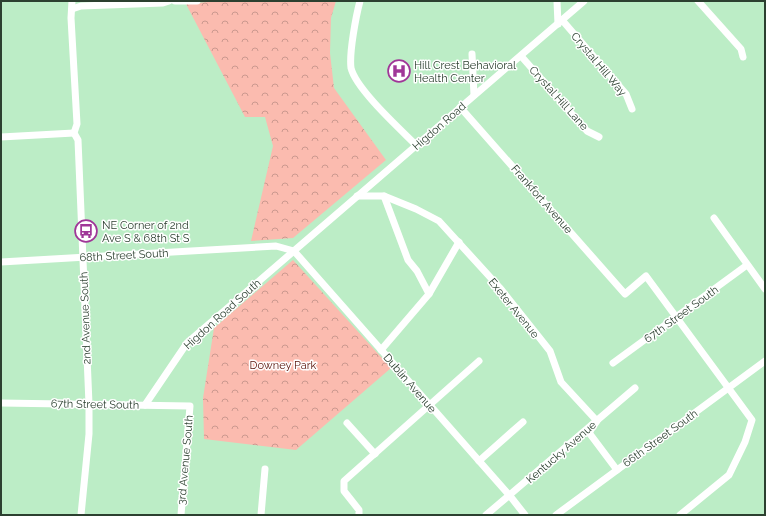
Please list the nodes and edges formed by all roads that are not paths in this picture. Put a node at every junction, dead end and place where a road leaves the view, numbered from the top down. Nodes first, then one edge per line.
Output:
1 (169, 1) edge
2 (175, 1) edge
3 (197, 1) edge
4 (360, 1) edge
5 (557, 1) edge
6 (584, 1) edge
7 (698, 1) edge
8 (72, 5) edge
9 (560, 22) junction
10 (472, 54) dead end
11 (521, 56) junction
12 (743, 57) dead end
13 (474, 95) junction
14 (460, 107) junction
15 (632, 109) dead end
16 (74, 133) junction
17 (1, 137) edge
18 (599, 137) dead end
19 (416, 145) junction
20 (357, 196) junction
21 (384, 196) junction
22 (714, 218) dead end
23 (459, 242) junction
24 (294, 251) junction
25 (84, 257) junction
26 (1, 262) edge
27 (747, 265) junction
28 (765, 289) edge
29 (429, 294) junction
30 (676, 317) junction
31 (381, 350) junction
32 (479, 361) dead end
33 (765, 361) edge
34 (613, 362) dead end
35 (635, 388) dead end
36 (729, 388) junction
37 (1, 403) edge
38 (89, 404) junction
39 (144, 405) junction
40 (429, 405) junction
41 (190, 406) joint
42 (597, 421) junction
43 (523, 422) dead end
44 (347, 423) dead end
45 (375, 454) junction
46 (479, 461) junction
47 (265, 469) dead end
48 (617, 470) junction
49 (510, 496) junction
50 (81, 515) edge
51 (181, 515) edge
52 (261, 515) edge
53 (359, 515) edge
54 (486, 515) edge
55 (525, 515) edge
56 (556, 515) edge
57 (680, 515) edge

1 - 8 street
2 - 3 street
4 - 19 street
5 - 9 street
6 - 9 street, Higdon Road
7 - 12 street
8 - 16 street, 2nd Avenue South
9 - 11 street, Higdon Road
9 - 15 street, Crystal Hill Way
10 - 13 street
11 - 13 street, Higdon Road
11 - 18 street, Crystal Hill Lane
13 - 14 street, Higdon Road
14 - 19 street, Higdon Road
14 - 30 street, Frankfort Avenue
16 - 17 street
16 - 25 street, 2nd Avenue South
19 - 20 street, Higdon Road
20 - 21 street, Exeter Avenue
20 - 24 street, Higdon Road
21 - 23 street, Exeter Avenue
21 - 29 street
22 - 27 street
23 - 29 street
23 - 42 street, Exeter Avenue
24 - 25 street, 68th Street South
24 - 31 street, Dublin Avenue
24 - 39 street, Higdon Road South
25 - 26 street, 68th Street South
25 - 38 street, 2nd Avenue South
27 - 28 street
27 - 30 street, 67th Street South
29 - 31 street
30 - 34 street, 67th Street South
30 - 36 street
31 - 40 street, Dublin Avenue
32 - 40 street
33 - 36 street, 66th Street South
35 - 42 street, Kentucky Avenue
36 - 48 street, 66th Street South
36 - 57 street
37 - 38 street, 67th Street South
38 - 39 street, 67th Street South
38 - 50 street, 2nd Avenue South
39 - 41 street, 67th Street South
40 - 45 street
40 - 46 street, Dublin Avenue
41 - 51 street, 3rd Avenue South
42 - 48 street
42 - 49 street, Kentucky Avenue
43 - 46 street
44 - 45 street
45 - 53 street
46 - 49 street, Dublin Avenue
47 - 52 street
48 - 56 street, 66th Street South
49 - 54 street, Kentucky Avenue
49 - 55 street, Dublin Avenue

